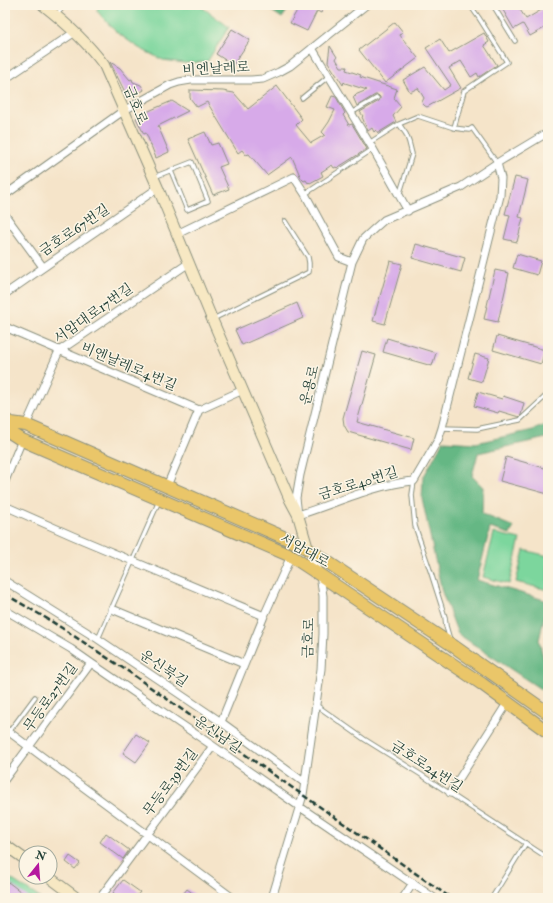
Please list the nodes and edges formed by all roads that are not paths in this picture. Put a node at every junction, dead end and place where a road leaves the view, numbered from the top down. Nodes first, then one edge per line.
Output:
1 (43, 5) edge
2 (65, 5) edge
3 (366, 5) edge
4 (477, 5) edge
5 (493, 5) edge
6 (471, 7) edge
7 (56, 15) junction
8 (75, 32) junction
9 (515, 41) dead end
10 (312, 48) junction
11 (329, 76) junction
12 (5, 79) edge
13 (302, 98) dead end
14 (376, 98) dead end
15 (123, 110) junction
16 (351, 113) junction
17 (399, 124) junction
18 (454, 128) junction
19 (548, 133) edge
20 (371, 146) junction
21 (497, 163) junction
22 (171, 170) junction
23 (153, 178) junction
24 (158, 188) junction
25 (305, 194) junction
26 (5, 195) edge
27 (399, 196) junction
28 (408, 210) junction
29 (5, 215) edge
30 (285, 221) dead end
31 (177, 234) junction
32 (352, 262) junction
33 (189, 263) junction
34 (42, 267) junction
35 (5, 294) edge
36 (212, 319) junction
37 (5, 327) edge
38 (59, 351) junction
39 (242, 390) junction
40 (548, 394) edge
41 (199, 410) junction
42 (5, 411) edge
43 (26, 425) junction
44 (7, 428) edge
45 (442, 428) junction
46 (22, 440) junction
47 (5, 481) edge
48 (414, 481) junction
49 (167, 486) junction
50 (160, 499) junction
51 (5, 506) edge
52 (298, 515) junction
53 (308, 549) junction
54 (290, 556) junction
55 (133, 561) junction
56 (320, 574) junction
57 (5, 581) edge
58 (112, 609) junction
59 (5, 610) edge
60 (264, 616) junction
61 (98, 639) junction
62 (452, 645) junction
63 (91, 662) junction
64 (244, 664) junction
65 (35, 697) dead end
66 (508, 702) junction
67 (316, 705) junction
68 (548, 714) edge
69 (221, 722) junction
70 (7, 730) edge
71 (548, 732) edge
72 (213, 746) junction
73 (29, 747) junction
74 (5, 779) edge
75 (305, 783) junction
76 (450, 794) junction
77 (95, 796) joint
78 (300, 807) junction
79 (147, 834) junction
80 (526, 843) junction
81 (5, 845) edge
82 (18, 854) edge
83 (548, 858) edge
84 (58, 884) edge
85 (413, 884) junction
86 (493, 896) dead end
87 (77, 898) edge
88 (100, 898) edge
89 (234, 898) edge
90 (272, 898) edge
91 (403, 898) edge
92 (434, 898) edge

1 - 7 street, 금호로
2 - 7 lane
3 - 10 street, 비엔날레로
4 - 6 lane
5 - 9 lane
6 - 18 lane
7 - 8 street, 금호로
8 - 12 street
8 - 15 street, 금호로
10 - 11 street
10 - 15 street, 비엔날레로
11 - 13 lane
11 - 16 street
14 - 16 lane
15 - 23 street, 금호로
15 - 26 street, 비엔날레로
16 - 20 street
17 - 18 lane
17 - 20 lane
17 - 27 lane
18 - 21 lane
19 - 21 street, 운용로
20 - 25 lane
20 - 27 street
21 - 28 street, 운용로
21 - 45 street, 금호로40번길
22 - 22 lane
22 - 23 lane
23 - 24 street, 금호로
24 - 31 street, 금호로
24 - 34 street, 금호로67번길
25 - 31 street
25 - 32 street
27 - 28 street
28 - 32 street, 운용로
29 - 34 street
30 - 36 lane
31 - 33 street, 금호로
32 - 52 street, 운용로
33 - 36 street, 금호로
33 - 38 street, 서암대로17번길
34 - 35 street, 금호로67번길
36 - 39 street, 금호로
37 - 38 street, 비엔날레로4번길
38 - 41 street, 비엔날레로4번길
38 - 43 street, 서암대로17번길
39 - 41 street
39 - 52 street, 금호로
40 - 45 lane
41 - 49 street
42 - 43 main road
43 - 44 main road, 서암대로
43 - 49 main road, 서암대로
44 - 46 main road, 서암대로
45 - 48 street, 금호로40번길
46 - 47 street
46 - 50 main road, 서암대로
48 - 52 street, 금호로40번길
48 - 62 lane
49 - 53 main road, 서암대로
50 - 54 main road, 서암대로
50 - 55 lane
51 - 55 street
52 - 53 street, 금호로
53 - 56 street, 금호로
53 - 62 main road, 서암대로
54 - 56 main road, 서암대로
54 - 60 street
55 - 58 lane
55 - 60 street
56 - 66 main road, 서암대로
56 - 67 street, 금호로
57 - 61 street, 운신북길
58 - 61 lane
58 - 64 street
59 - 63 street, 운신남길
60 - 64 street
61 - 69 street, 운신북길
62 - 68 main road, 서암대로
63 - 72 street, 운신남길
63 - 73 street, 무등로27번길
64 - 69 street
65 - 70 lane
66 - 71 main road, 서암대로
66 - 76 street
67 - 75 street, 금호로
67 - 76 lane, 금호로24번길
69 - 75 street, 운신북길
70 - 73 street, 무등로27번길
72 - 78 street, 운신남길
72 - 79 street, 무등로39번길
73 - 74 street, 무등로27번길
73 - 77 street, 무등로27번길
75 - 78 street, 금호로
76 - 80 lane, 금호로24번길
77 - 79 street, 무등로39번길
78 - 85 street, 운신남길
78 - 90 street, 금호로
79 - 88 street, 무등로39번길
79 - 89 street, 무등로39번길
80 - 83 lane, 금호로24번길
80 - 86 lane
81 - 82 street
84 - 87 street
85 - 91 street
85 - 92 street, 운신남길

